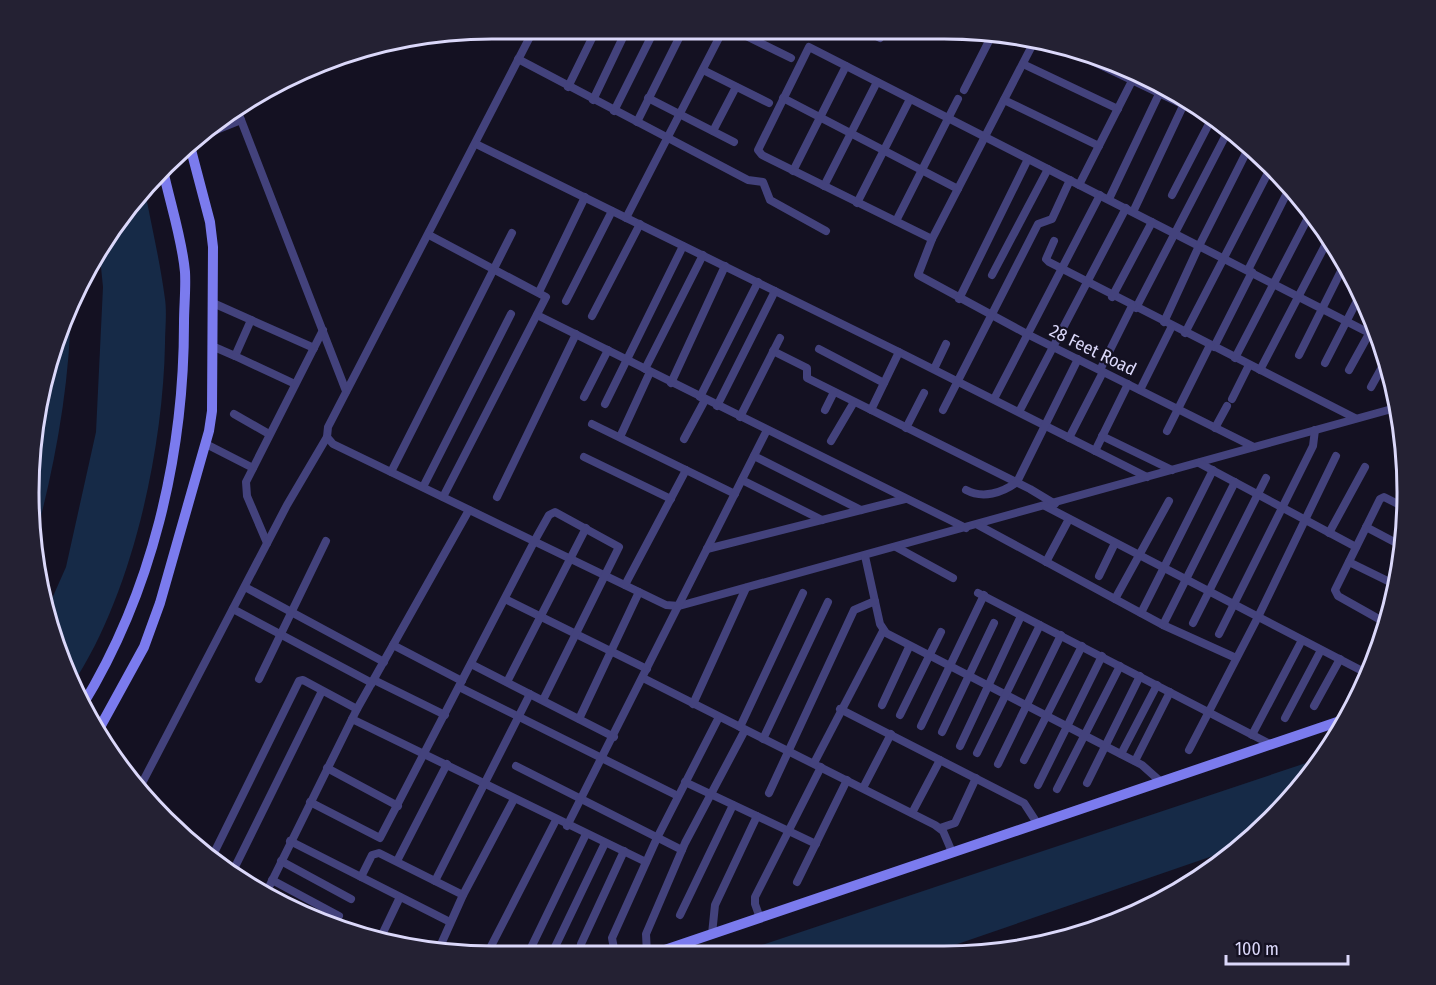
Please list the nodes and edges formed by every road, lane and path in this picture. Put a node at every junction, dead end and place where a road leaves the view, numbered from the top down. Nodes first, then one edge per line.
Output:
1 (529, 39) edge
2 (592, 39) edge
3 (622, 39) edge
4 (650, 39) edge
5 (678, 39) edge
6 (719, 39) edge
7 (752, 39) edge
8 (990, 42) edge
9 (1031, 48) edge
10 (791, 58) dead end
11 (518, 59) junction
12 (1023, 64) junction
13 (846, 66) junction
14 (703, 70) junction
15 (1133, 81) edge
16 (877, 82) junction
17 (568, 87) junction
18 (736, 87) junction
19 (964, 90) dead end
20 (1159, 94) edge
21 (648, 98) junction
22 (783, 98) junction
23 (910, 99) junction
24 (958, 99) dead end
25 (593, 100) junction
26 (1004, 100) junction
27 (769, 103) dead end
28 (1182, 107) edge
29 (1118, 109) junction
30 (614, 111) junction
31 (680, 114) junction
32 (240, 116) edge
33 (820, 117) junction
34 (948, 119) junction
35 (242, 120) junction
36 (637, 122) junction
37 (1208, 124) edge
38 (225, 127) edge
39 (713, 131) junction
40 (851, 133) junction
41 (1225, 137) edge
42 (667, 138) junction
43 (985, 138) junction
44 (734, 142) dead end
45 (476, 144) junction
46 (1099, 147) junction
47 (884, 151) junction
48 (192, 153) edge
49 (1245, 154) edge
50 (1028, 159) junction
51 (1048, 169) junction
52 (922, 170) junction
53 (793, 171) junction
54 (1267, 175) edge
55 (165, 179) edge
56 (1070, 180) junction
57 (1079, 185) junction
58 (824, 186) junction
59 (958, 189) junction
60 (1100, 195) junction
61 (1172, 195) dead end
62 (1286, 195) edge
63 (585, 197) junction
64 (1109, 199) junction
65 (857, 203) junction
66 (1130, 210) junction
67 (612, 211) junction
68 (626, 218) junction
69 (896, 221) junction
70 (1306, 221) edge
71 (1152, 222) junction
72 (640, 224) junction
73 (826, 231) dead end
74 (512, 233) dead end
75 (1175, 233) junction
76 (429, 235) junction
77 (932, 239) junction
78 (1054, 241) dead end
79 (683, 246) junction
80 (1199, 246) junction
81 (1324, 247) edge
82 (703, 255) junction
83 (1224, 258) junction
84 (725, 266) junction
85 (494, 269) junction
86 (1063, 270) junction
87 (1250, 272) junction
88 (1339, 272) edge
89 (992, 275) dead end
90 (758, 282) junction
91 (1089, 283) junction
92 (1272, 283) junction
93 (775, 291) junction
94 (539, 292) junction
95 (1298, 296) junction
96 (1112, 297) junction
97 (959, 299) junction
98 (566, 301) dead end
99 (213, 303) junction
100 (1355, 304) edge
101 (1134, 307) junction
102 (1322, 309) junction
103 (511, 314) dead end
104 (537, 315) junction
105 (990, 315) junction
106 (591, 316) dead end
107 (252, 320) junction
108 (1347, 321) junction
109 (1168, 324) junction
110 (323, 330) junction
111 (1367, 331) edge
112 (1185, 333) junction
113 (576, 334) junction
114 (1027, 334) junction
115 (1369, 336) edge
116 (780, 338) dead end
117 (946, 344) dead end
118 (212, 346) junction
119 (1212, 346) junction
120 (1054, 347) junction
121 (314, 348) junction
122 (819, 349) dead end
123 (608, 350) junction
124 (773, 351) junction
125 (899, 352) junction
126 (1299, 356) dead end
127 (235, 357) junction
128 (1235, 358) junction
129 (1078, 359) junction
130 (627, 360) junction
131 (1325, 363) dead end
132 (1249, 365) junction
133 (934, 369) junction
134 (1260, 370) junction
135 (1349, 370) dead end
136 (1380, 370) edge
137 (647, 371) junction
138 (1102, 371) junction
139 (957, 381) junction
140 (671, 383) junction
141 (884, 383) junction
142 (295, 384) junction
143 (1128, 384) junction
144 (1371, 387) dead end
145 (1140, 390) junction
146 (346, 391) junction
147 (834, 392) junction
148 (924, 393) dead end
149 (584, 397) dead end
150 (702, 399) junction
151 (994, 399) junction
152 (854, 402) junction
153 (605, 404) dead end
154 (717, 406) junction
155 (1177, 409) junction
156 (825, 410) dead end
157 (871, 410) junction
158 (943, 410) dead end
159 (1389, 410) edge
160 (1019, 412) junction
161 (234, 414) dead end
162 (740, 417) junction
163 (1355, 418) junction
164 (591, 424) dead end
165 (1045, 426) junction
166 (906, 428) junction
167 (1215, 428) junction
168 (767, 430) junction
169 (1315, 430) junction
170 (1167, 431) dead end
171 (269, 434) junction
172 (1102, 436) junction
173 (327, 437) junction
174 (620, 437) junction
175 (1069, 438) junction
176 (684, 439) dead end
177 (831, 441) dead end
178 (206, 444) junction
179 (1254, 447) junction
180 (1095, 451) junction
181 (754, 456) junction
182 (1336, 456) dead end
183 (585, 457) dead end
184 (1199, 463) junction
185 (1365, 467) dead end
186 (253, 468) junction
187 (686, 470) junction
188 (1213, 470) junction
189 (1172, 471) junction
190 (391, 472) junction
191 (1147, 477) junction
192 (1266, 478) dead end
193 (742, 480) junction
194 (1017, 482) junction
195 (1235, 482) junction
196 (423, 487) junction
197 (966, 490) dead end
198 (735, 494) junction
199 (1258, 495) junction
200 (443, 497) junction
201 (497, 497) dead end
202 (671, 499) junction
203 (905, 499) junction
204 (1169, 501) dead end
205 (1054, 504) junction
206 (1397, 504) edge
207 (1045, 507) junction
208 (1281, 507) junction
209 (469, 510) junction
210 (861, 510) junction
211 (1069, 519) junction
212 (822, 520) junction
213 (1305, 520) junction
214 (978, 525) junction
215 (1366, 527) junction
216 (586, 528) junction
217 (966, 528) junction
218 (1329, 533) junction
219 (535, 540) junction
220 (326, 541) dead end
221 (1394, 542) edge
222 (267, 543) junction
223 (1115, 543) junction
224 (896, 547) junction
225 (1356, 547) junction
226 (707, 549) junction
227 (864, 556) junction
228 (1139, 556) junction
229 (571, 558) junction
230 (1046, 561) junction
231 (1349, 562) junction
232 (1163, 569) junction
233 (605, 576) junction
234 (1098, 576) dead end
235 (953, 579) dead end
236 (1187, 581) junction
237 (1388, 581) edge
238 (625, 585) junction
239 (245, 587) junction
240 (746, 588) junction
241 (639, 592) junction
242 (1209, 592) junction
243 (803, 593) dead end
244 (505, 599) junction
245 (1115, 599) junction
246 (828, 602) dead end
247 (875, 602) junction
248 (1233, 605) junction
249 (679, 606) junction
250 (234, 609) junction
251 (291, 612) junction
252 (1141, 613) junction
253 (1021, 616) junction
254 (541, 617) junction
255 (1258, 617) junction
256 (1379, 619) edge
257 (994, 623) dead end
258 (1193, 623) dead end
259 (1040, 625) junction
260 (1163, 625) junction
261 (883, 631) junction
262 (941, 632) dead end
263 (281, 634) junction
264 (576, 634) junction
265 (1219, 634) dead end
266 (1060, 635) junction
267 (1302, 640) junction
268 (393, 645) junction
269 (1082, 646) junction
270 (909, 647) junction
271 (1321, 650) junction
272 (611, 651) junction
273 (1102, 656) junction
274 (928, 657) junction
275 (1236, 658) junction
276 (1340, 659) junction
277 (384, 662) junction
278 (471, 664) junction
279 (1120, 666) junction
280 (948, 667) junction
281 (647, 669) junction
282 (1360, 670) edge
283 (969, 676) junction
284 (1140, 676) junction
285 (643, 678) junction
286 (259, 679) dead end
287 (373, 681) junction
288 (507, 682) junction
289 (461, 684) junction
290 (1157, 685) junction
291 (988, 686) junction
292 (322, 691) junction
293 (1170, 692) junction
294 (531, 694) junction
295 (1006, 695) junction
296 (88, 696) edge
297 (543, 700) junction
298 (693, 704) junction
299 (882, 705) dead end
300 (1028, 706) junction
301 (1314, 706) dead end
302 (357, 709) junction
303 (840, 709) junction
304 (1208, 713) junction
305 (445, 715) junction
306 (900, 715) dead end
307 (1046, 716) junction
308 (519, 717) junction
309 (719, 717) junction
310 (1285, 718) dead end
311 (352, 719) junction
312 (579, 719) junction
313 (102, 723) edge
314 (1334, 723) edge
315 (921, 726) dead end
316 (1067, 726) junction
317 (742, 729) junction
318 (942, 732) dead end
319 (891, 735) junction
320 (1085, 735) junction
321 (1252, 735) junction
322 (614, 736) junction
323 (763, 739) junction
324 (1270, 744) junction
325 (960, 746) dead end
326 (1106, 746) junction
327 (1189, 750) dead end
328 (790, 752) junction
329 (425, 753) junction
330 (977, 753) dead end
331 (1121, 754) junction
332 (603, 759) junction
333 (940, 760) junction
334 (1024, 760) dead end
335 (1135, 761) junction
336 (447, 764) junction
337 (998, 764) dead end
338 (818, 765) junction
339 (516, 766) dead end
340 (327, 768) junction
341 (975, 778) junction
342 (847, 780) junction
343 (143, 781) edge
344 (685, 782) junction
345 (1161, 782) junction
346 (484, 783) junction
347 (1087, 783) dead end
348 (1038, 785) dead end
349 (863, 788) junction
350 (1057, 789) dead end
351 (770, 793) dead end
352 (712, 795) junction
353 (678, 796) junction
354 (514, 799) junction
355 (581, 800) junction
356 (310, 802) junction
357 (733, 805) junction
358 (398, 806) junction
359 (912, 813) junction
360 (757, 816) junction
361 (556, 820) junction
362 (1038, 823) junction
363 (567, 826) junction
364 (940, 828) junction
365 (788, 831) junction
366 (586, 834) junction
367 (657, 838) junction
368 (290, 841) junction
369 (605, 843) junction
370 (816, 844) junction
371 (682, 850) junction
372 (215, 851) edge
373 (624, 851) junction
374 (952, 852) junction
375 (281, 861) junction
376 (397, 861) junction
377 (646, 862) junction
378 (235, 866) edge
379 (361, 877) junction
380 (272, 880) junction
381 (435, 881) junction
382 (797, 882) dead end
383 (269, 887) edge
384 (463, 895) junction
385 (400, 897) junction
386 (351, 899) dead end
387 (680, 915) dead end
388 (339, 916) dead end
389 (760, 918) junction
390 (450, 922) junction
391 (383, 933) edge
392 (712, 934) junction
393 (441, 943) edge
394 (491, 946) edge
395 (532, 946) edge
396 (555, 946) edge
397 (581, 946) edge
398 (614, 946) edge
399 (647, 946) edge
400 (677, 946) edge

1 - 11 street
2 - 17 street
3 - 25 street
4 - 30 street
5 - 21 street
6 - 14 street
7 - 10 street
8 - 19 street
9 - 12 street
11 - 17 street
11 - 45 street
12 - 26 street
12 - 29 street
13 - 16 street
13 - 22 street
13 - 33 street
14 - 18 street
14 - 31 street
15 - 29 street
16 - 23 street
16 - 40 street
17 - 25 street
18 - 27 street
18 - 39 street
20 - 64 street
21 - 31 street
21 - 36 street
22 - 33 street
22 - 53 street
23 - 34 street
23 - 47 street
24 - 34 street
25 - 30 street
26 - 43 street
26 - 46 street
28 - 66 street
29 - 46 street
30 - 36 street
31 - 39 street
31 - 42 street
32 - 35 street
33 - 40 street
33 - 53 street
34 - 43 street
34 - 52 street
35 - 38 street
35 - 110 street
36 - 42 street
37 - 61 street
39 - 44 street
40 - 47 street
40 - 58 street
41 - 75 street
42 - 68 street
42 - 73 street
43 - 50 street
43 - 59 street
45 - 63 street
45 - 76 street
46 - 57 street
47 - 52 street
47 - 65 street
48 - 99 street
49 - 80 street
50 - 51 street
50 - 97 street
51 - 56 street
51 - 89 street
52 - 59 street
52 - 69 street
53 - 58 street
54 - 83 street
55 - 296 street
56 - 57 street
56 - 105 street
57 - 60 street
58 - 65 street
59 - 77 street
60 - 64 street
60 - 86 street
62 - 87 street
63 - 67 street
63 - 94 street
64 - 66 street
65 - 69 street
66 - 71 street
66 - 91 street
67 - 68 street
67 - 98 street
68 - 72 street
69 - 77 street
70 - 92 street
71 - 75 street
71 - 96 street
72 - 79 street
72 - 106 street
74 - 85 street
75 - 80 street
75 - 101 street
76 - 85 street
76 - 146 street
77 - 97 street, 28 Feet Road
78 - 86 street
79 - 82 street
79 - 130 street
80 - 83 street
80 - 109 street
81 - 95 street
82 - 84 street
82 - 137 street
83 - 87 street
83 - 112 street
84 - 90 street
84 - 140 street
85 - 94 street
85 - 190 street
86 - 91 street
86 - 114 street
87 - 92 street
87 - 119 street
88 - 102 street
90 - 93 street
90 - 150 street
91 - 96 street
91 - 120 street
92 - 95 street
92 - 128 street
93 - 125 street
93 - 154 street
94 - 104 street
95 - 102 street
95 - 134 street
96 - 101 street
97 - 105 street, 28 Feet Road
99 - 107 street
99 - 118 street
100 - 108 street
101 - 109 street
101 - 138 street
102 - 108 street
102 - 126 street
103 - 196 street
104 - 113 street
104 - 200 street
105 - 114 street, 28 Feet Road
105 - 139 street
107 - 121 street
107 - 127 street
108 - 111 street
108 - 131 street
109 - 112 street
109 - 145 street
110 - 121 street
110 - 146 street
112 - 119 street
113 - 123 street
113 - 201 street
114 - 120 street, 28 Feet Road
114 - 151 street
115 - 135 street
116 - 124 street
117 - 133 street
118 - 127 street
118 - 178 street
119 - 128 street
119 - 155 street
120 - 129 street, 28 Feet Road
120 - 160 street
121 - 142 street
122 - 141 street
123 - 130 street
123 - 149 street
124 - 147 street
124 - 162 street
125 - 133 street
125 - 141 street
127 - 142 street
128 - 132 street
129 - 138 street, 28 Feet Road
129 - 165 street
130 - 137 street
130 - 153 street
132 - 134 street
132 - 167 street
133 - 139 street
134 - 163 street
136 - 144 street
137 - 140 street
137 - 174 street
138 - 143 street, 28 Feet Road
138 - 175 street
139 - 151 street
139 - 158 street
140 - 150 street
141 - 157 street
142 - 171 street
143 - 145 street, 28 Feet Road
143 - 172 street
145 - 155 street, 28 Feet Road
146 - 173 street
147 - 152 street
147 - 156 street
148 - 166 street
150 - 154 street
150 - 176 street
151 - 160 street
152 - 157 street
152 - 177 street
154 - 162 street
155 - 167 street, 28 Feet Road
155 - 170 street
157 - 166 street
159 - 163 street
160 - 165 street
161 - 171 street
162 - 168 street
163 - 169 street
164 - 174 street
165 - 175 street
165 - 194 street
166 - 194 street
167 - 179 street, 28 Feet Road
168 - 181 street
168 - 203 street
169 - 179 street
169 - 208 street
171 - 186 street
172 - 180 street
172 - 189 street
173 - 190 street
173 - 222 street
174 - 187 street
175 - 180 street
178 - 186 street
178 - 313 street
179 - 184 street
180 - 191 street
181 - 193 street
181 - 210 street
182 - 213 street
183 - 202 street
184 - 188 street
184 - 189 street
185 - 218 street
186 - 222 street
187 - 198 street
187 - 202 street
188 - 195 street
188 - 232 street
189 - 191 street
190 - 196 street
191 - 205 street
192 - 199 street
193 - 198 street
193 - 212 street
194 - 197 street
194 - 205 street
195 - 199 street
195 - 236 street
196 - 200 street
198 - 226 street
199 - 208 street
199 - 242 street
200 - 209 street
202 - 238 street
203 - 210 street
203 - 217 street
204 - 228 street
205 - 207 street
206 - 215 street
207 - 211 street
207 - 214 street
208 - 213 street
208 - 248 street
209 - 219 street
209 - 268 street
210 - 212 street
211 - 223 street
211 - 230 street
212 - 226 street
213 - 218 street
213 - 255 street
214 - 217 street
214 - 230 street
215 - 221 street
215 - 225 street
216 - 219 street
216 - 229 street
216 - 233 street
217 - 224 street
218 - 225 street
219 - 229 street
219 - 244 street
220 - 251 street
222 - 239 street
223 - 228 street
223 - 234 street
224 - 227 street
224 - 235 street
225 - 231 street
226 - 249 street
227 - 240 street
227 - 247 street
228 - 232 street
228 - 245 street
229 - 233 street
229 - 254 street
230 - 245 street
231 - 237 street
231 - 256 street
232 - 236 street
232 - 252 street
233 - 238 street
233 - 264 street
236 - 242 street
236 - 260 street
238 - 241 street
239 - 250 street
239 - 251 street
240 - 249 street
240 - 298 street
241 - 249 street
241 - 272 street
242 - 248 street
242 - 258 street
243 - 317 street
244 - 254 street
244 - 278 street
245 - 252 street
246 - 323 street
247 - 261 street
247 - 328 street
248 - 255 street
248 - 265 street
249 - 281 street
250 - 263 street
250 - 343 street
251 - 263 street
251 - 277 street
252 - 260 street
253 - 259 street
253 - 280 street
253 - 291 street
254 - 264 street
254 - 288 street
255 - 267 street
255 - 275 street
257 - 283 street
259 - 266 street
259 - 295 street
260 - 275 street
261 - 270 street
261 - 303 street
262 - 274 street
263 - 286 street
263 - 287 street
264 - 272 street
264 - 297 street
266 - 269 street
266 - 300 street
267 - 271 street
267 - 321 street
268 - 277 street
268 - 289 street
269 - 273 street
269 - 307 street
270 - 274 street
270 - 299 street
271 - 276 street
271 - 310 street
272 - 281 street
272 - 312 street
273 - 279 street
273 - 316 street
274 - 280 street
274 - 306 street
275 - 304 street
276 - 282 street
276 - 301 street
277 - 287 street
278 - 288 street
278 - 289 street
279 - 284 street
279 - 320 street
280 - 283 street
280 - 315 street
281 - 285 street
283 - 291 street
283 - 318 street
284 - 290 street
284 - 326 street
285 - 298 street
285 - 322 street
287 - 302 street
287 - 305 street
288 - 294 street
289 - 305 street
289 - 308 street
290 - 293 street
290 - 331 street
291 - 295 street
291 - 325 street
292 - 302 street
292 - 372 street
292 - 378 street
293 - 304 street
293 - 335 street
294 - 297 street
294 - 308 street
295 - 300 street
295 - 330 street
297 - 312 street
298 - 309 street
300 - 307 street
300 - 337 street
302 - 311 street
303 - 319 street
303 - 338 street
304 - 321 street
304 - 327 street
305 - 329 street
307 - 316 street
307 - 334 street
308 - 332 street
308 - 346 street
309 - 317 street
309 - 344 street
311 - 329 street
311 - 340 street
312 - 322 street
314 - 324 street
316 - 320 street
316 - 348 street
317 - 323 street
317 - 352 street
319 - 333 street
319 - 349 street
320 - 326 street
320 - 350 street
321 - 324 street
322 - 332 street
323 - 328 street
324 - 345 street
326 - 331 street
326 - 347 street
328 - 338 street
328 - 351 street
329 - 336 street
329 - 358 street
331 - 335 street
332 - 353 street
332 - 355 street
333 - 341 street
333 - 359 street
335 - 345 street
336 - 346 street
336 - 376 street
338 - 342 street
338 - 365 street
339 - 355 street
340 - 356 street
340 - 358 street
341 - 362 street
341 - 364 street
342 - 349 street
342 - 370 street
344 - 352 street
344 - 353 street
345 - 362 street
346 - 354 street
346 - 381 street
349 - 359 street
352 - 357 street
352 - 371 street
353 - 367 street
354 - 361 street
354 - 384 street
355 - 363 street
355 - 367 street
356 - 358 street
356 - 368 street
357 - 360 street
357 - 387 street
359 - 364 street
360 - 365 street
360 - 392 street
361 - 363 street
361 - 394 street
362 - 374 street
363 - 366 street
364 - 374 street
365 - 370 street
365 - 389 street
366 - 369 street
366 - 395 street
367 - 371 street
367 - 377 street
368 - 375 street
368 - 379 street
369 - 373 street
369 - 396 street
370 - 382 street
371 - 399 street
373 - 377 street
373 - 397 street
374 - 389 street
375 - 380 street
375 - 386 street
376 - 379 street
376 - 381 street
377 - 398 street
379 - 385 street
380 - 383 street
380 - 388 street
381 - 384 street
384 - 390 street
385 - 390 street
385 - 391 street
389 - 392 street
390 - 393 street
392 - 400 street

